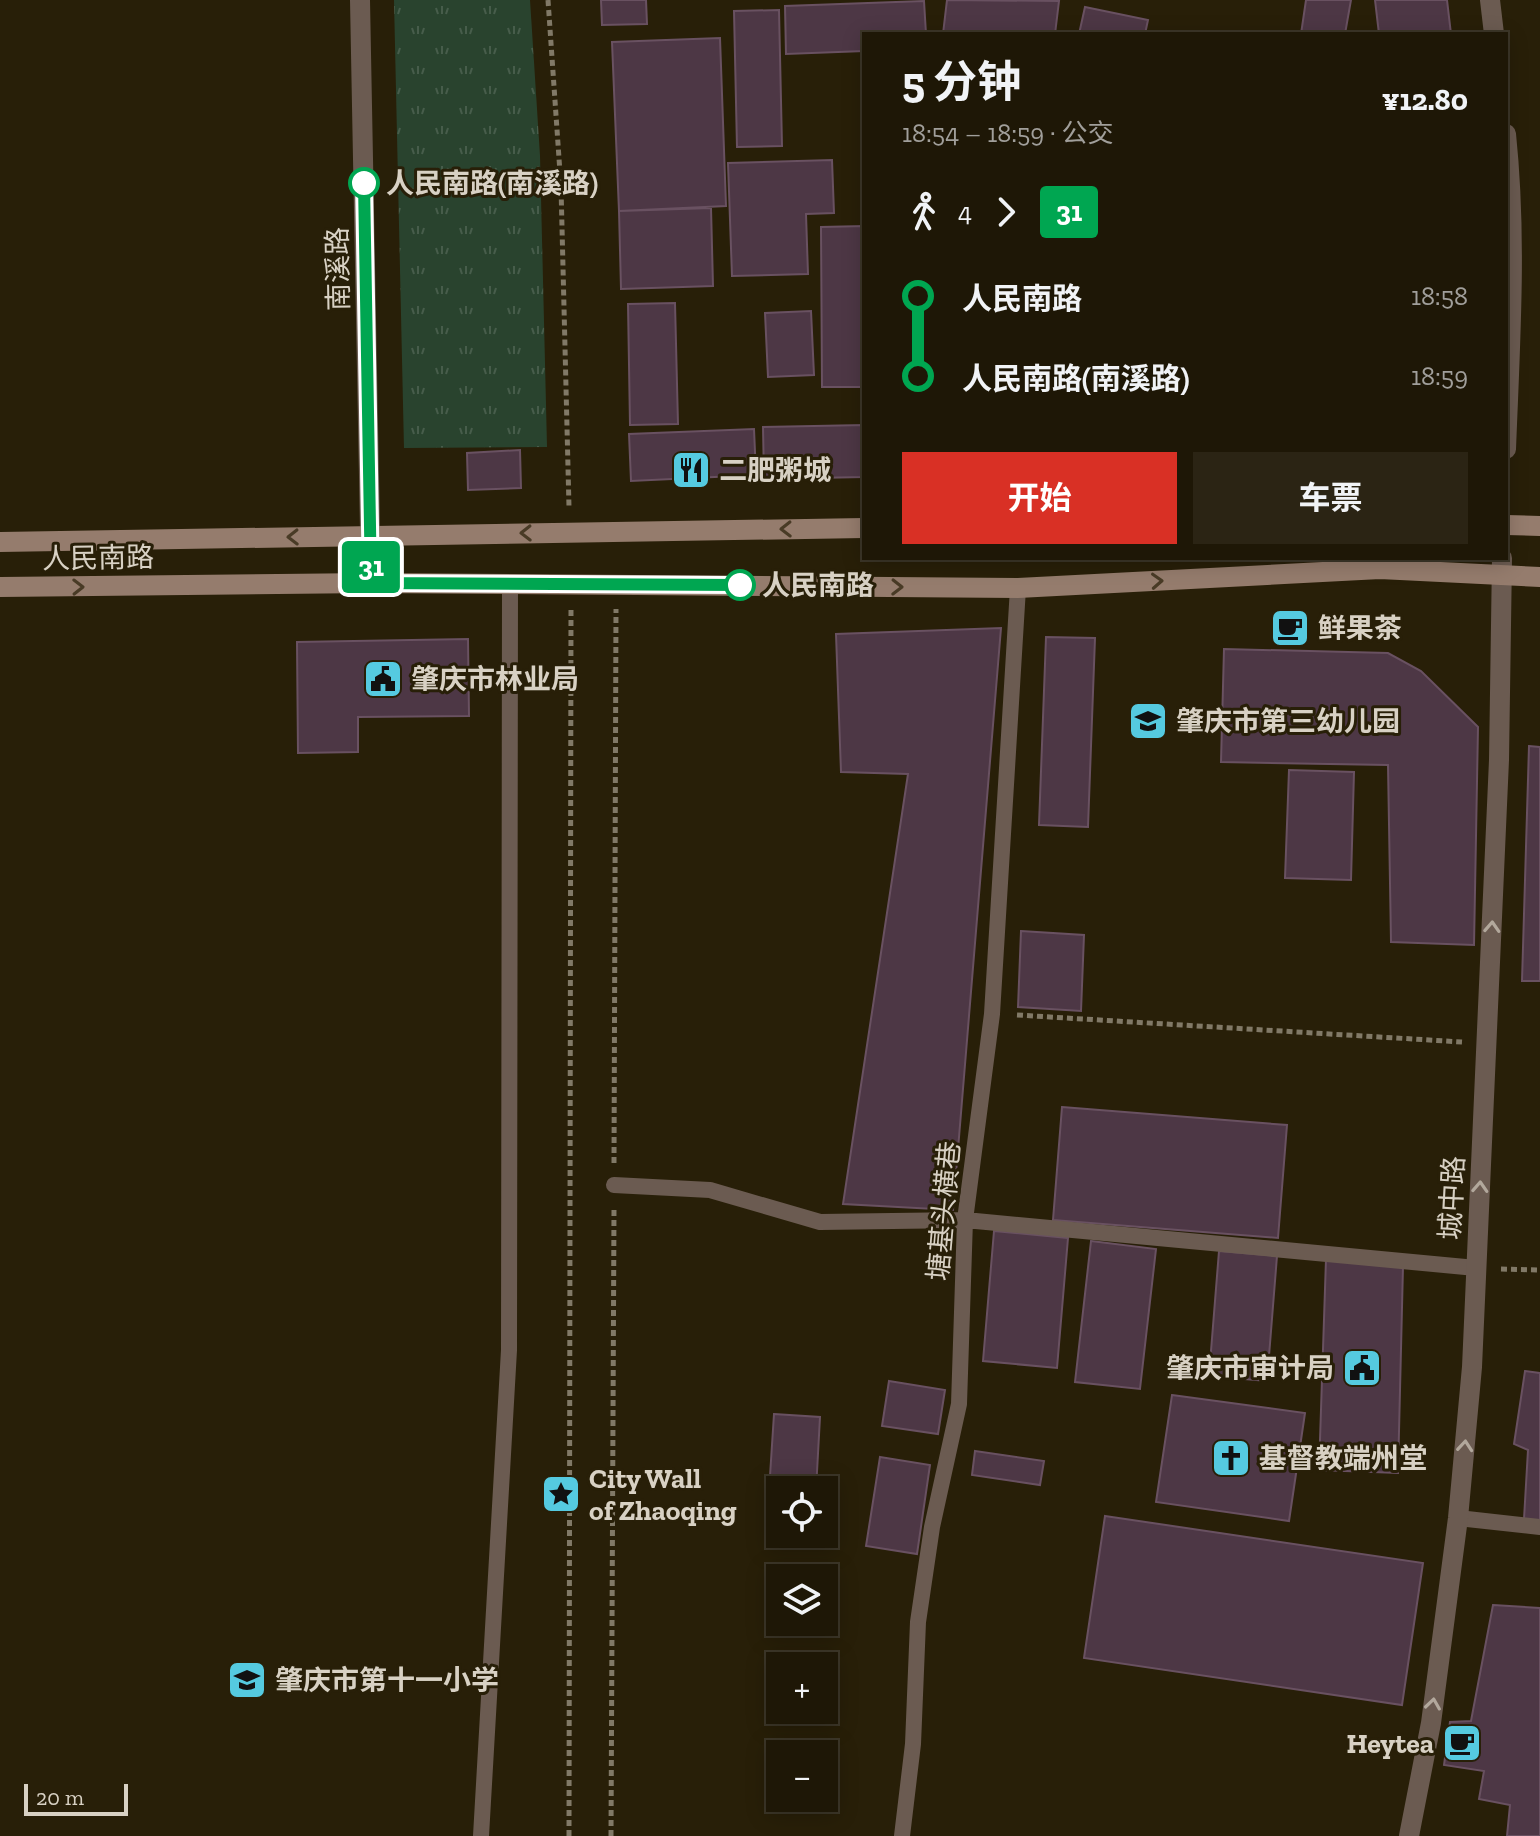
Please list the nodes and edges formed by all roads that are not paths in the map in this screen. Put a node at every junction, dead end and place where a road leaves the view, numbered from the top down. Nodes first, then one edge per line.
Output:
1 (360, 0) edge
2 (1490, 0) edge
3 (1494, 32) edge
4 (1508, 153) edge
5 (1508, 393) edge
6 (1508, 525) edge
7 (1540, 526) edge
8 (862, 528) edge
9 (371, 536) junction
10 (3, 540) edge
11 (1502, 567) edge
12 (1540, 577) edge
13 (371, 583) junction
14 (510, 584) junction
15 (3, 588) edge
16 (1018, 588) junction
17 (614, 1185) dead end
18 (965, 1220) junction
19 (1476, 1268) junction
20 (1458, 1518) junction
21 (1540, 1527) edge
22 (481, 1836) edge
23 (902, 1836) edge
24 (1409, 1836) edge

1 - 9 street, 南溪路
2 - 3 street
4 - 5 street
6 - 7 main road
8 -> 9 main road, 人民南路
9 -> 10 main road, 人民南路
9 - 13 street, 南溪路
11 - 12 main road, 人民南路
16 -> 11 main road, 人民南路
19 -> 11 street, 城中路
13 - 14 main road, 人民南路
15 -> 13 main road, 人民南路
14 -> 16 main road, 人民南路
14 - 22 lane
16 - 18 lane, 塘基头横巷
17 - 18 lane
18 - 19 lane
18 - 23 lane, 塘基头横巷
20 -> 19 street, 城中路
20 - 21 lane
24 -> 20 street, 城中路

